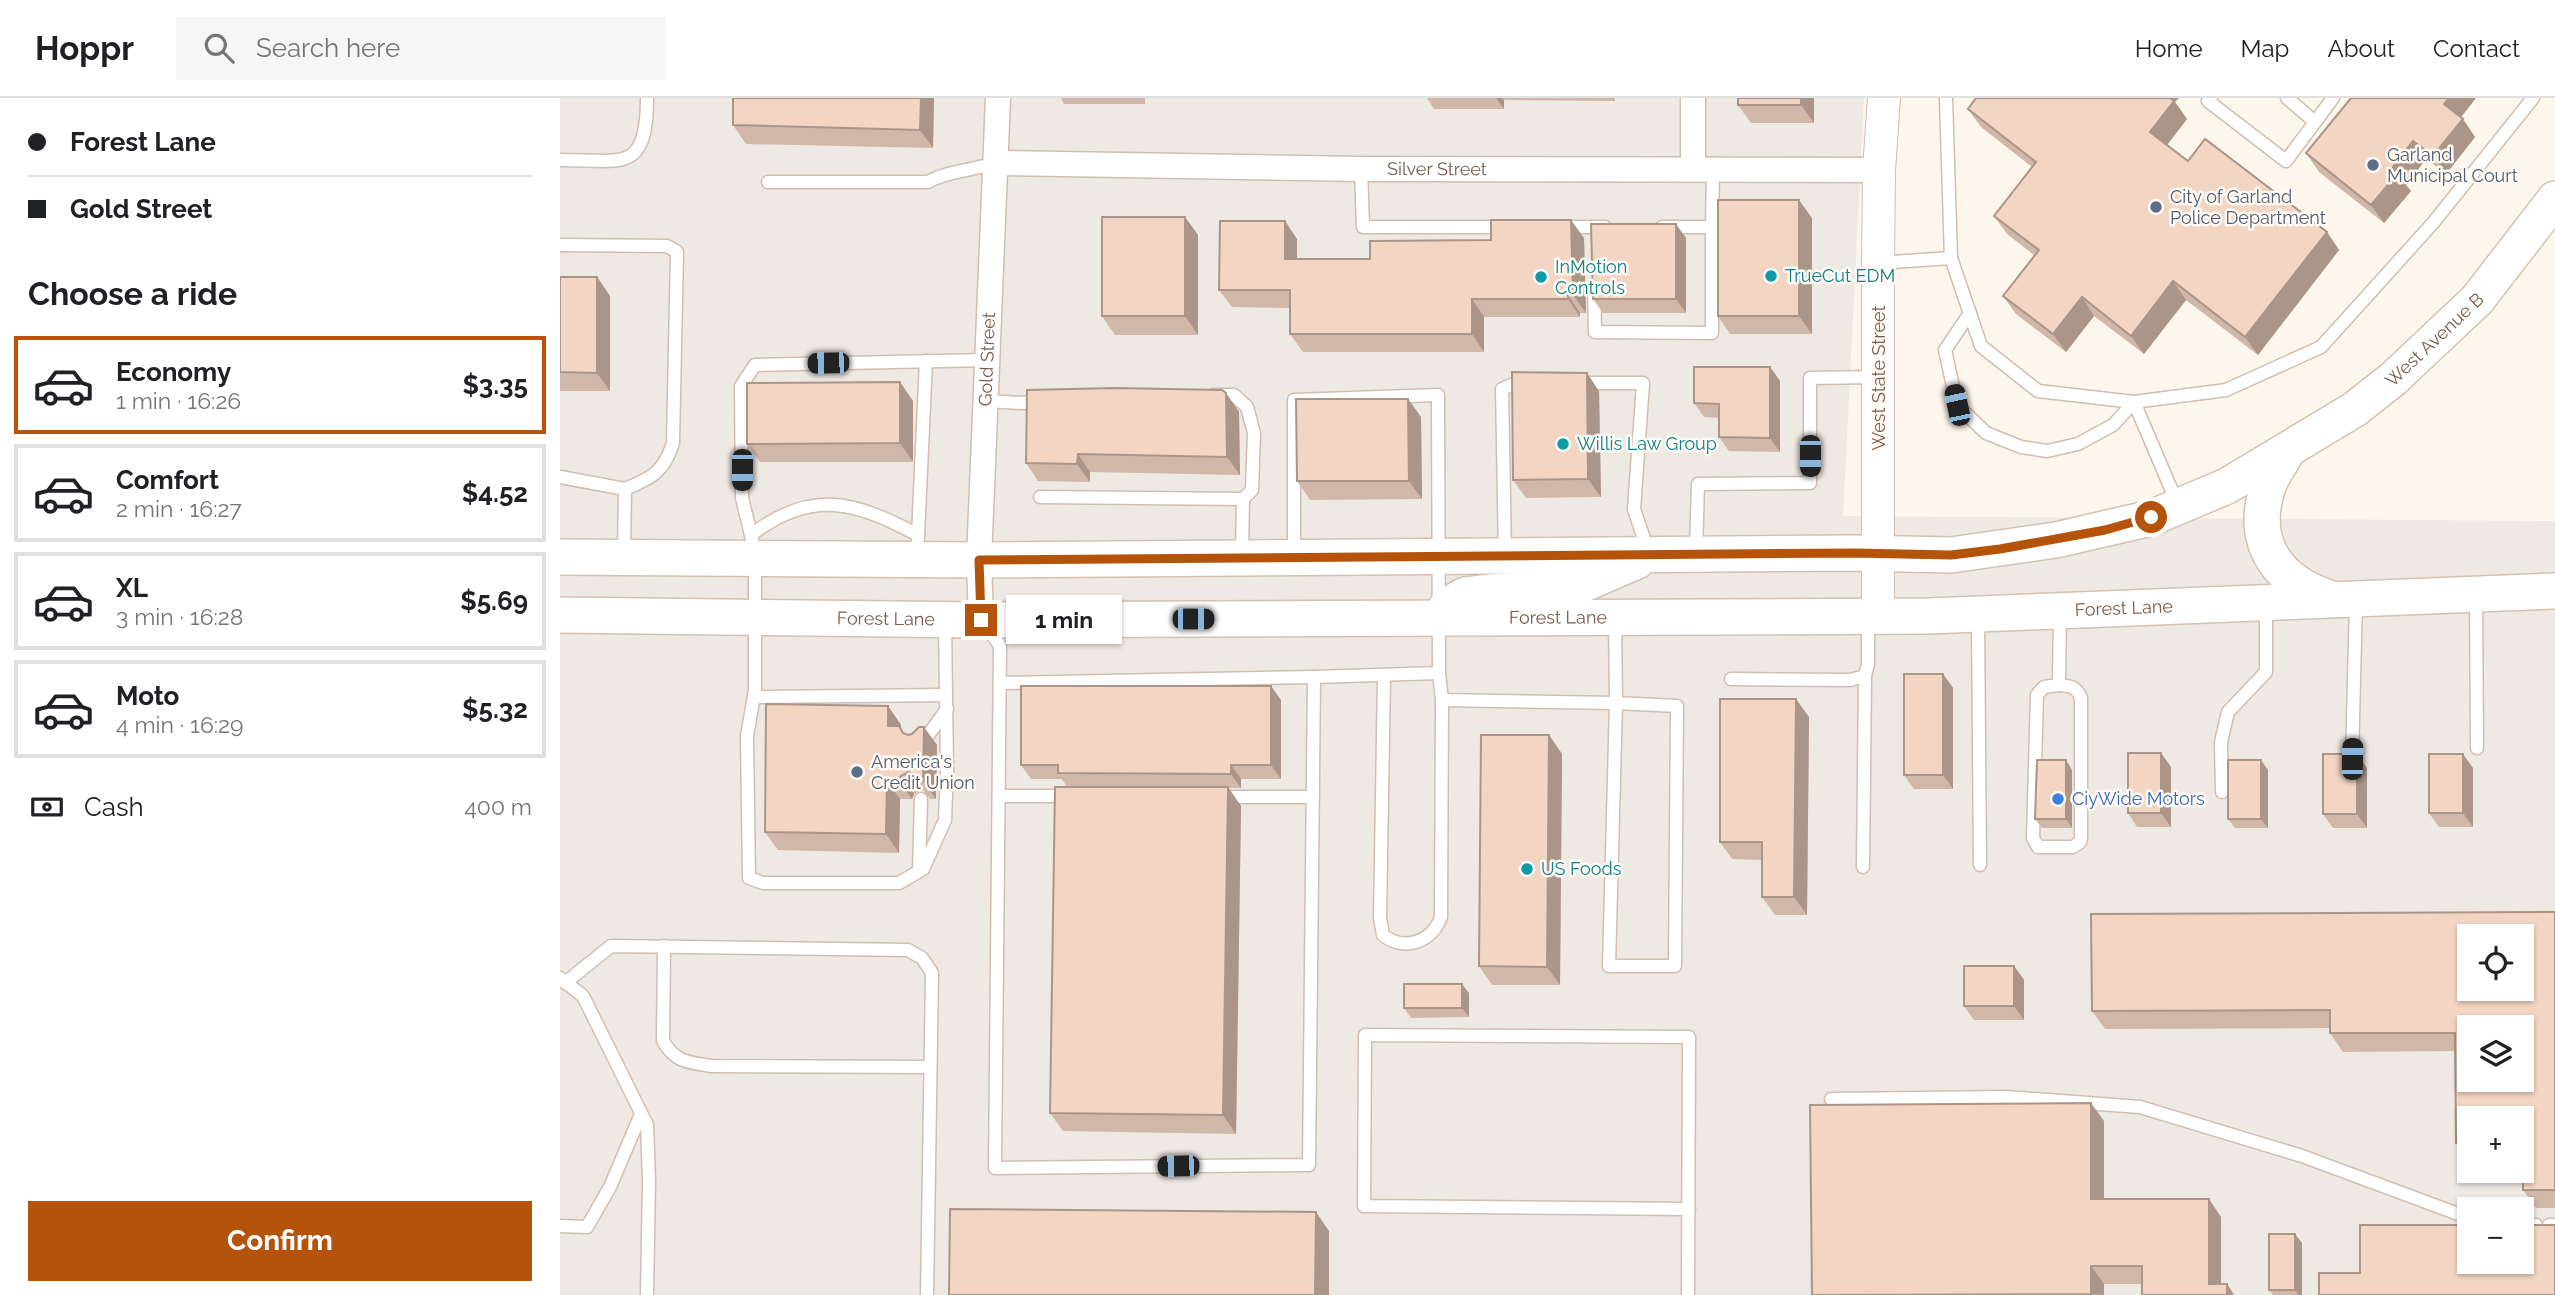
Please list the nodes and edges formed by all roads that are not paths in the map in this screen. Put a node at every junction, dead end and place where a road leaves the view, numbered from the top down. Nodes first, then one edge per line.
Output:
1 (648, 98) edge
2 (998, 98) edge
3 (1693, 98) edge
4 (1884, 98) edge
5 (1946, 98) edge
6 (2211, 98) edge
7 (2287, 98) edge
8 (2333, 98) edge
9 (2533, 98) edge
10 (2315, 122) junction
11 (560, 160) edge
12 (996, 163) junction
13 (1361, 169) junction
14 (1703, 169) junction
15 (1879, 170) junction
16 (768, 181) dead end
17 (2555, 199) edge
18 (1525, 227) edge
19 (1552, 227) edge
20 (1619, 227) edge
21 (1646, 227) edge
22 (1712, 227) junction
23 (560, 245) edge
24 (1951, 258) junction
25 (1878, 263) junction
26 (1594, 267) edge
27 (1970, 313) junction
28 (988, 360) junction
29 (926, 362) junction
30 (1878, 377) junction
31 (1546, 382) edge
32 (1560, 382) edge
33 (1194, 396) edge
34 (1058, 399) edge
35 (986, 401) junction
36 (2134, 402) junction
37 (2287, 451) junction
38 (560, 477) edge
39 (625, 489) junction
40 (1040, 497) dead end
41 (1243, 499) junction
42 (2179, 506) junction
43 (753, 546) junction
44 (918, 547) junction
45 (1879, 553) junction
46 (1650, 555) junction
47 (1696, 555) junction
48 (1505, 556) junction
49 (560, 557) edge
50 (624, 557) junction
51 (1438, 557) junction
52 (1242, 558) junction
53 (1294, 558) junction
54 (979, 560) junction
55 (2555, 592) edge
56 (2476, 595) junction
57 (2347, 601) junction
58 (2266, 604) junction
59 (2060, 611) junction
60 (1978, 614) junction
61 (560, 615) edge
62 (1873, 616) junction
63 (755, 617) junction
64 (1615, 617) junction
65 (1439, 618) junction
66 (945, 620) junction
67 (981, 620) junction
68 (1439, 673) junction
69 (1384, 676) junction
70 (1865, 676) junction
71 (1314, 677) junction
72 (1731, 680) dead end
73 (1000, 683) junction
74 (2059, 685) junction
75 (946, 695) junction
76 (754, 697) junction
77 (1442, 700) junction
78 (1616, 703) junction
79 (947, 709) junction
80 (921, 745) edge
81 (2477, 748) dead end
82 (2352, 759) edge
83 (2222, 792) dead end
84 (999, 796) junction
85 (1081, 796) edge
86 (1203, 797) edge
87 (1313, 797) junction
88 (921, 799) edge
89 (1980, 865) dead end
90 (1863, 867) dead end
91 (919, 871) junction
92 (664, 946) junction
93 (563, 980) edge
94 (930, 1067) junction
95 (1831, 1099) dead end
96 (641, 1114) junction
97 (1689, 1209) junction
98 (2457, 1214) edge
99 (560, 1226) edge
100 (647, 1295) edge
101 (927, 1295) edge
102 (1688, 1295) edge

1 - 11 lane
2 - 12 street, Gold Street
3 - 14 street
4 - 15 street, West State Street
5 - 24 lane
6 - 10 lane
7 - 10 lane
8 - 10 lane
9 - 36 lane
12 - 13 street, Silver Street
12 - 16 lane
12 - 28 street, Gold Street
13 - 14 street, Silver Street
13 - 18 lane
14 - 15 street, Silver Street
14 - 22 lane
15 - 25 street, West State Street
17 - 37 main road, West Avenue B
19 - 20 lane
21 - 22 lane
22 - 26 lane
23 - 39 lane
24 - 25 lane
24 - 27 lane
25 - 30 street, West State Street
27 - 36 lane
27 - 36 lane
28 - 29 lane
28 - 35 street, Gold Street
29 - 43 lane
29 - 44 lane
30 - 45 street, West State Street
30 - 47 lane
31 - 48 lane
32 - 46 lane
33 - 41 lane
34 - 35 lane
35 - 54 street, Gold Street
36 - 42 lane
37 - 42 main road
37 - 57 main road
38 - 39 lane
39 - 50 lane
40 - 41 lane
41 - 52 lane
42 - 45 main road
43 - 44 main road
43 - 44 lane
43 - 50 main road
43 - 63 lane
44 - 54 main road
45 - 47 main road
45 - 62 street, West State Street
46 - 47 main road
46 - 48 main road
46 - 65 main road
48 - 51 main road
49 - 50 main road
51 - 53 main road
51 - 53 lane
51 - 65 lane
52 - 53 main road
52 - 54 main road
54 - 67 street, Gold Street
55 - 56 main road, Forest Lane
56 - 57 main road, Forest Lane
56 - 81 lane
57 - 58 main road, Forest Lane
57 - 82 lane
58 - 59 main road, Forest Lane
58 - 83 lane
59 - 60 main road, Forest Lane
59 - 74 lane
60 - 62 main road, Forest Lane
60 - 89 lane
61 - 63 main road, Forest Lane
62 - 64 main road, Forest Lane
62 - 70 lane
63 - 66 main road, Forest Lane
63 - 76 lane
64 - 65 main road, Forest Lane
64 - 78 lane
65 - 67 main road, Forest Lane
65 - 68 lane
66 - 67 main road, Forest Lane
66 - 75 lane
67 - 73 lane
68 - 69 lane
68 - 77 lane
69 - 71 lane
69 - 77 lane
70 - 72 lane
70 - 90 lane
71 - 73 lane
71 - 87 lane
73 - 84 lane
74 - 74 lane
75 - 76 lane
75 - 79 lane
76 - 91 lane
77 - 78 lane
78 - 78 lane
79 - 80 lane
79 - 91 lane
84 - 85 lane
84 - 87 lane
86 - 87 lane
88 - 91 lane
92 - 93 lane
92 - 94 lane
92 - 94 lane
93 - 96 lane
94 - 101 lane
95 - 98 lane
96 - 99 lane
96 - 100 lane
97 - 97 lane
97 - 102 lane

